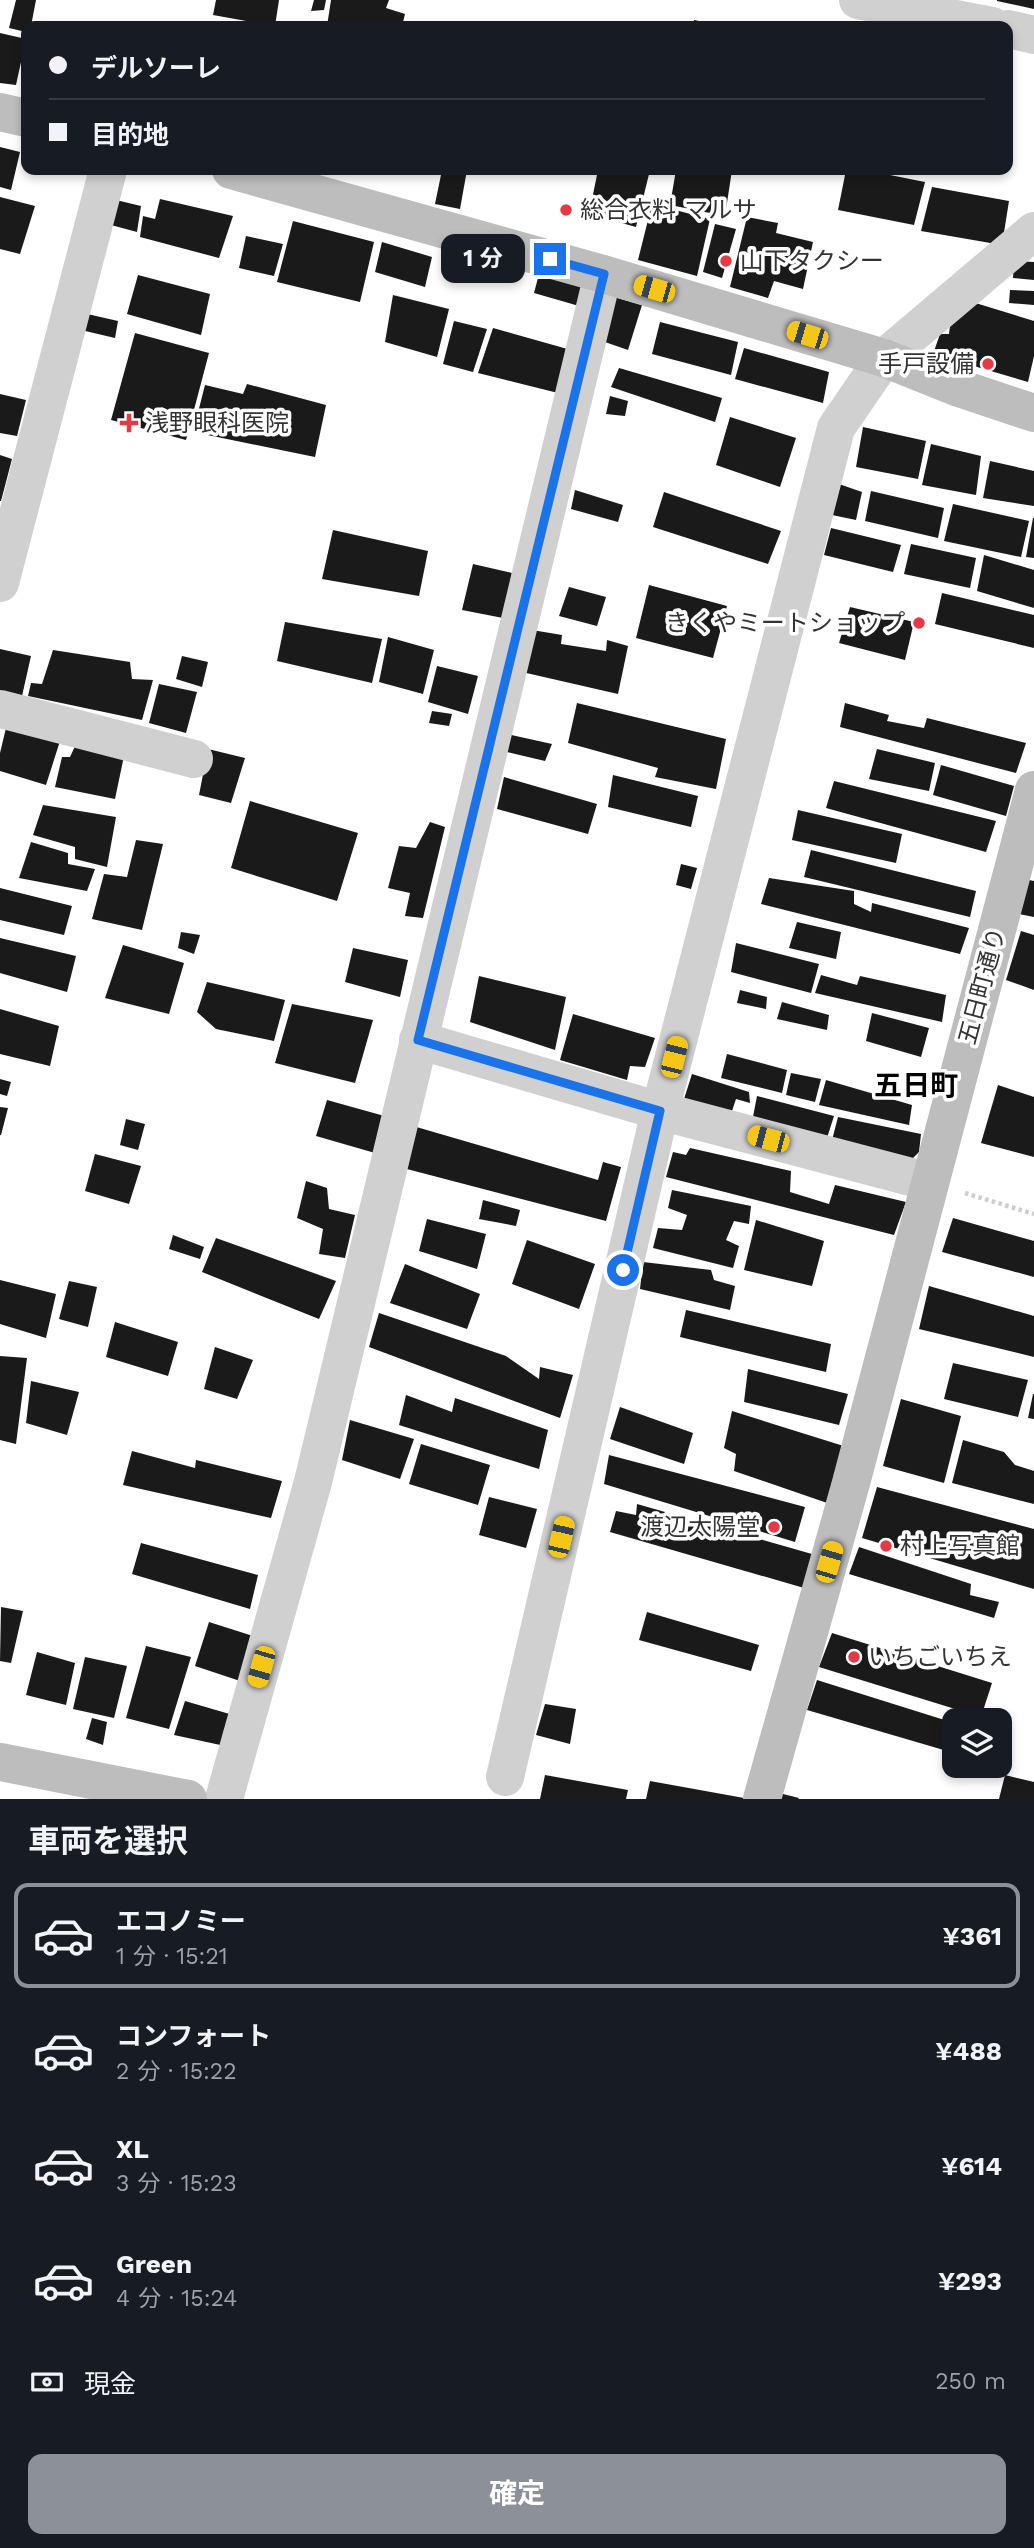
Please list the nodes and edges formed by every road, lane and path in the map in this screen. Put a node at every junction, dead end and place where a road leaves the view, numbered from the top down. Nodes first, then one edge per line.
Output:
1 (858, 0) edge
2 (966, 21) edge
3 (1013, 30) edge
4 (1034, 35) edge
5 (0, 112) edge
6 (21, 117) edge
7 (107, 175) edge
8 (249, 175) edge
9 (1034, 231) edge
10 (604, 274) junction
11 (884, 358) junction
12 (1034, 413) edge
13 (0, 583) edge
14 (0, 709) edge
15 (194, 759) dead end
16 (1034, 790) edge
17 (418, 1040) junction
18 (660, 1111) junction
19 (930, 1182) junction
20 (1034, 1214) edge
21 (0, 1762) edge
22 (505, 1777) dead end
23 (188, 1799) edge
24 (224, 1799) edge
25 (762, 1799) edge

1 - 2 street
3 - 4 street
5 - 6 street
7 - 13 street
8 - 10 street
9 - 11 street
10 - 11 street
10 - 17 street
11 - 12 street
11 - 18 street
14 - 15 street
16 - 19 street, 五日町通り
17 - 18 street
17 - 24 street
18 - 19 street
18 - 22 street
19 - 20 path
19 - 25 street, 五日町通り
21 - 23 street

